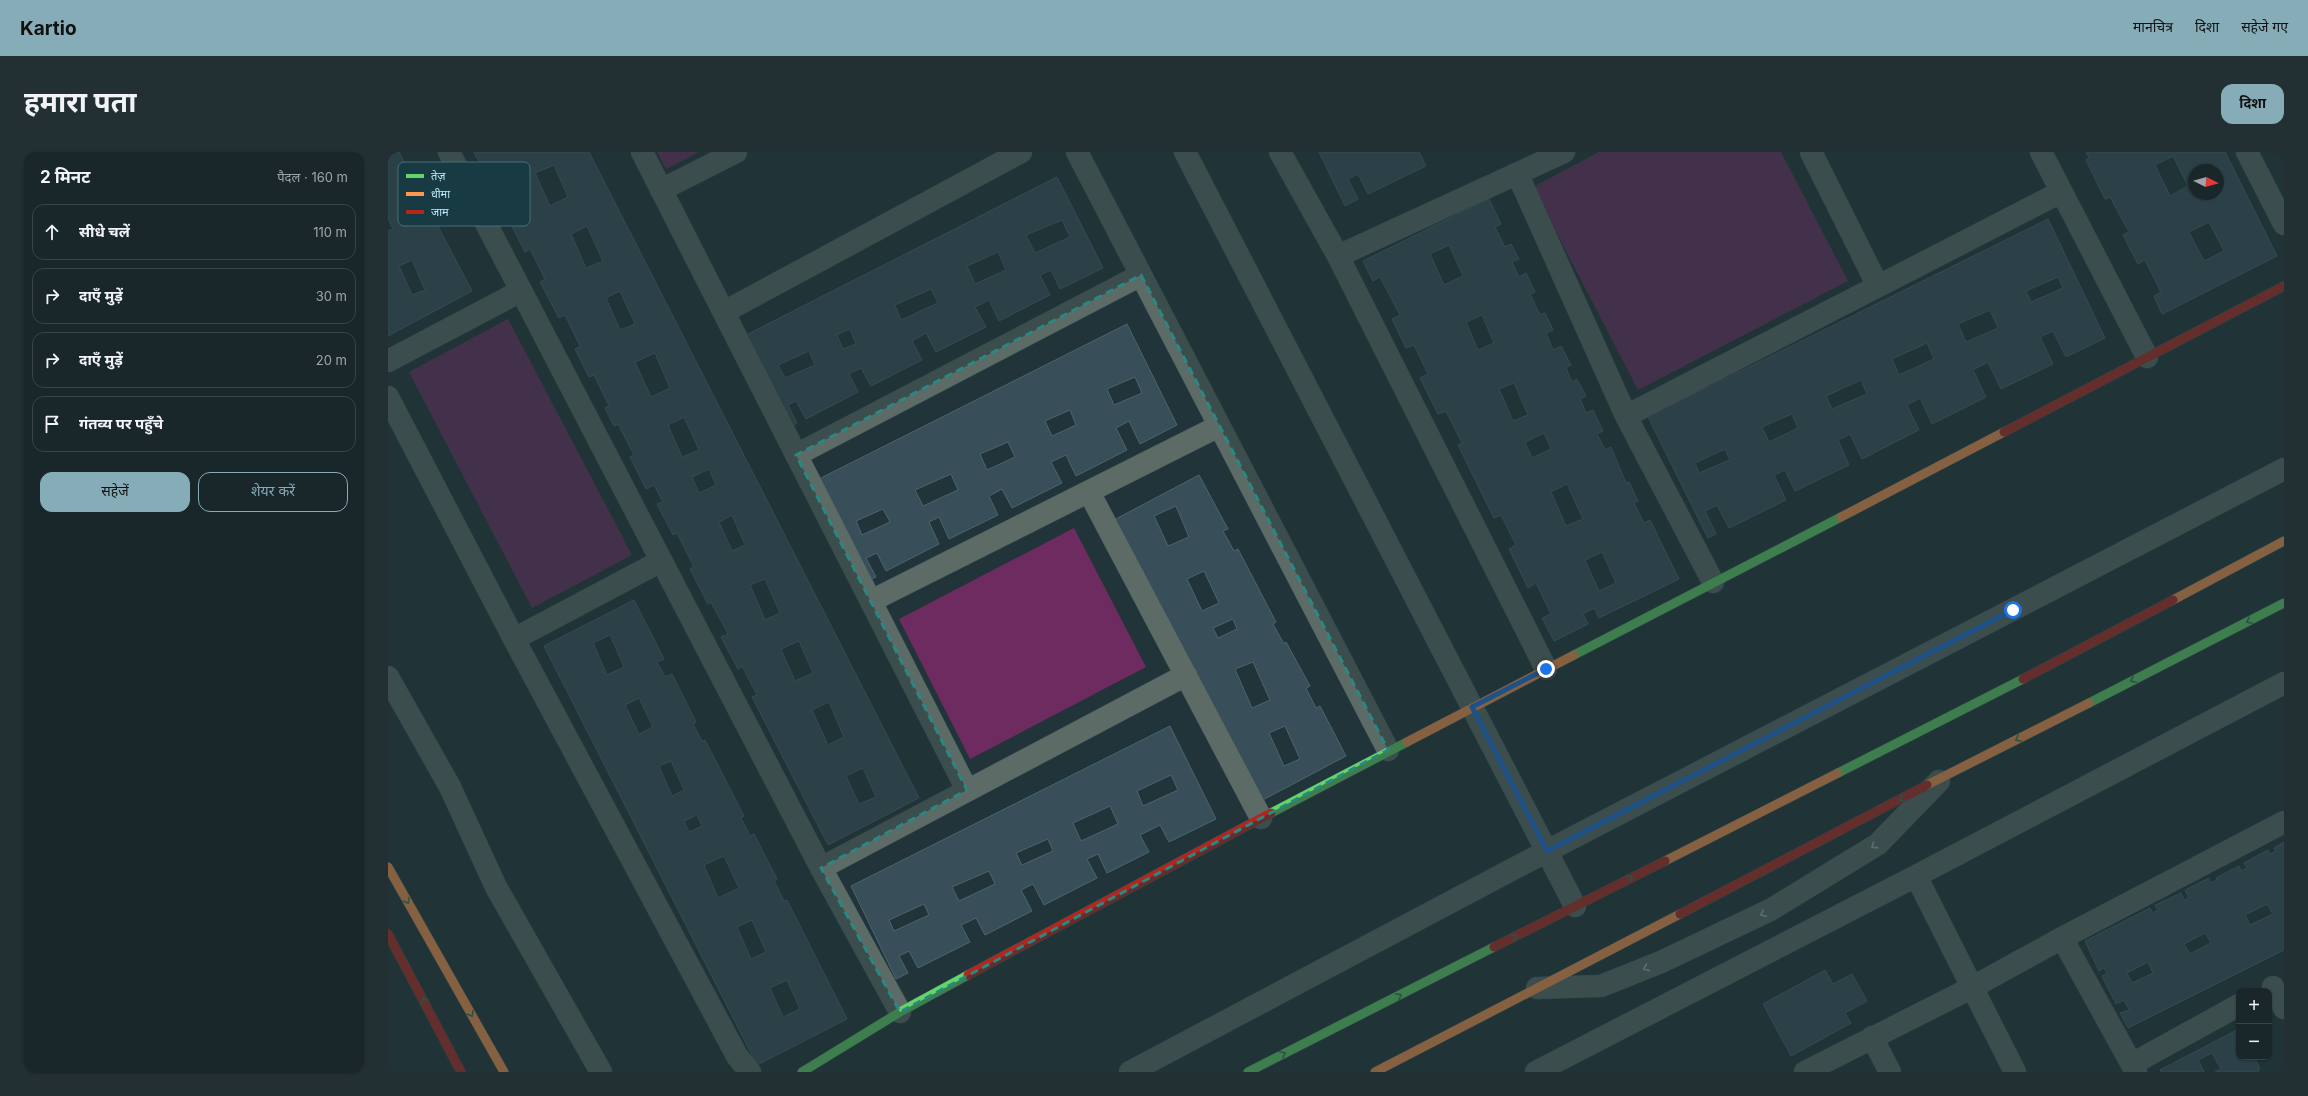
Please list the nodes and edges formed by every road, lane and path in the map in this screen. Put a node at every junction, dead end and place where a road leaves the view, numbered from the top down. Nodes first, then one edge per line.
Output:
1 (449, 152) edge
2 (642, 152) edge
3 (736, 152) edge
4 (1021, 152) edge
5 (1077, 152) edge
6 (1185, 152) edge
7 (1280, 152) edge
8 (1564, 152) edge
9 (1811, 152) edge
10 (2041, 152) edge
11 (2247, 152) edge
12 (454, 162) edge
13 (1518, 175) junction
14 (661, 190) junction
15 (2062, 192) junction
16 (2284, 224) edge
17 (487, 226) edge
18 (1338, 256) junction
19 (1141, 275) junction
20 (1878, 286) junction
21 (2284, 286) edge
22 (521, 291) junction
23 (724, 312) junction
24 (2147, 357) junction
25 (388, 362) edge
26 (388, 397) edge
27 (1626, 416) junction
28 (1220, 426) junction
29 (796, 455) junction
30 (2284, 469) edge
31 (1089, 492) junction
32 (2284, 541) edge
33 (661, 561) junction
34 (1712, 582) junction
35 (870, 601) junction
36 (2284, 603) edge
37 (514, 639) junction
38 (1546, 669) junction
39 (1186, 675) junction
40 (388, 677) edge
41 (2284, 683) edge
42 (1472, 707) junction
43 (1388, 750) junction
44 (1941, 778) junction
45 (967, 790) junction
46 (1261, 818) junction
47 (2284, 822) edge
48 (1547, 851) junction
49 (388, 867) edge
50 (821, 868) junction
51 (1916, 876) junction
52 (1575, 906) junction
53 (388, 934) edge
54 (2062, 938) junction
55 (2274, 986) edge
56 (1973, 987) junction
57 (1537, 988) junction
58 (2236, 1007) edge
59 (2284, 1008) edge
60 (900, 1012) junction
61 (1872, 1037) junction
62 (2134, 1068) edge
63 (461, 1072) edge
64 (504, 1072) edge
65 (601, 1072) edge
66 (750, 1072) edge
67 (802, 1072) edge
68 (1130, 1072) edge
69 (1248, 1072) edge
70 (1375, 1072) edge
71 (1536, 1072) edge
72 (1805, 1072) edge
73 (1890, 1072) edge
74 (2015, 1072) edge

1 - 12 street
2 - 14 street
3 - 14 street
4 - 23 street
5 - 19 street
6 - 42 street
7 - 18 street
8 - 13 street
9 - 20 street
10 - 15 street
11 - 16 street
13 - 18 street
13 - 27 street
14 - 23 street
15 - 20 street
15 - 24 street
17 - 22 street
18 - 38 street
19 - 28 street
19 - 29 street
20 - 27 street
21 - 24 street
22 - 25 street
22 - 33 street
23 - 29 street
24 - 34 street
26 - 37 street
27 - 34 street
28 - 31 street
28 - 43 street
29 - 35 street
30 - 48 street
31 - 35 street
31 - 39 street
52 -> 32 street
33 - 37 street
33 - 50 street
34 - 38 street
35 - 45 street
36 -> 44 street
37 - 66 street
38 - 42 street
39 - 45 street
39 - 46 street
40 - 65 street
41 - 51 street
42 - 43 street
42 - 48 street
43 - 46 street
44 -> 57 street
44 -> 57 street
45 - 50 street
46 - 60 street
47 - 54 street
48 - 52 street
48 - 68 street
49 -> 64 street
50 - 60 street
51 - 56 street
51 - 71 street
69 -> 52 street
63 -> 53 street
54 - 56 street
54 - 62 street
55 - 59 street
56 - 61 street
56 - 74 street
57 - 70 street
58 - 62 street
60 - 67 street
61 - 72 street
61 - 73 street

